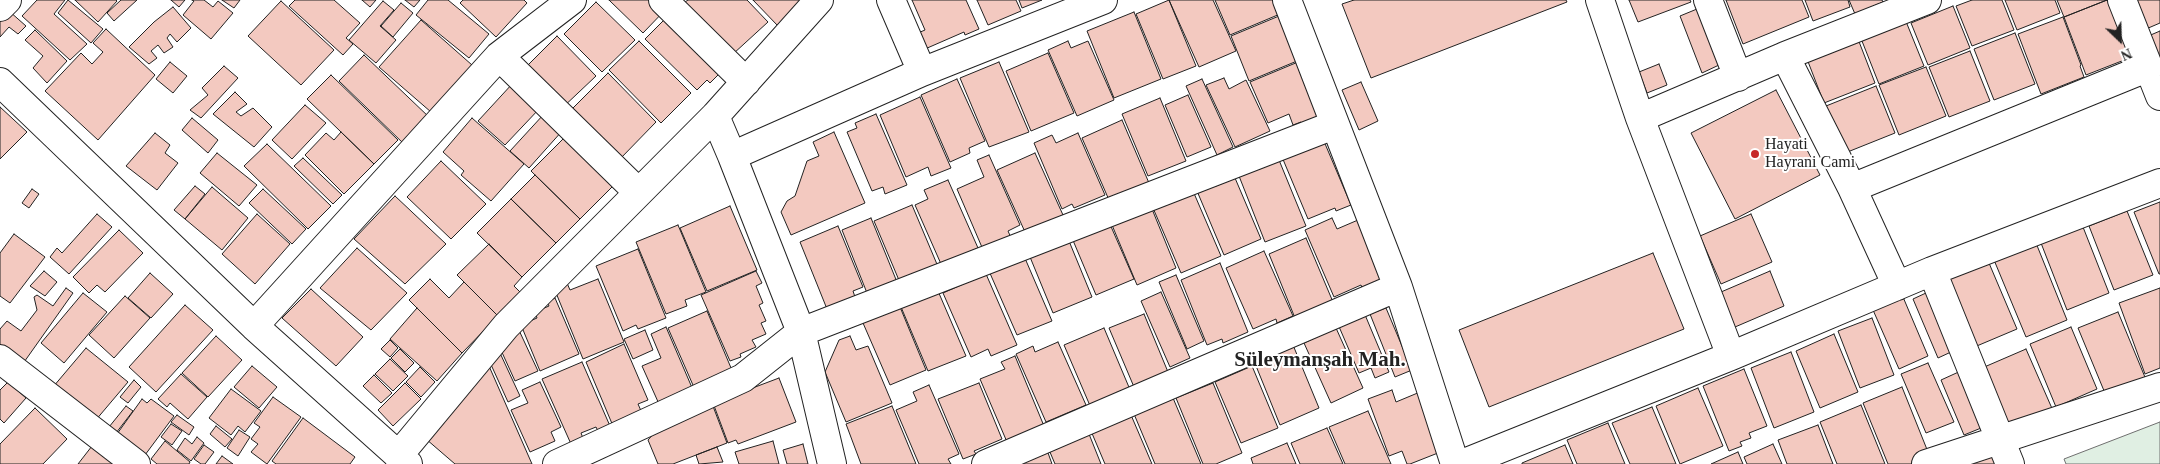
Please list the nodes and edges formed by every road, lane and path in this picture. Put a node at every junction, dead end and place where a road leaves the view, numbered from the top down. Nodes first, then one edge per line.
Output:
1 (7, 0) edge
2 (572, 0) edge
3 (663, 0) edge
4 (820, 0) edge
5 (891, 0) edge
6 (1103, 0) edge
7 (1287, 0) edge
8 (1600, 0) edge
9 (1708, 0) edge
10 (1927, 0) edge
11 (2122, 0) edge
12 (0, 7) edge
13 (499, 56) junction
14 (1784, 56) junction
15 (2149, 67) junction
16 (922, 72) junction
17 (1738, 77) junction
18 (0, 82) edge
19 (746, 82) junction
20 (2160, 96) edge
21 (715, 116) junction
22 (1640, 118) junction
23 (1334, 125) junction
24 (732, 156) junction
25 (2160, 183) edge
26 (1852, 188) junction
27 (638, 192) junction
28 (1932, 271) junction
29 (1897, 286) junction
30 (1398, 287) junction
31 (254, 326) junction
32 (801, 332) junction
33 (1731, 356) junction
34 (0, 359) edge
35 (2160, 388) edge
36 (1999, 439) junction
37 (403, 460) edge
38 (136, 464) edge
39 (557, 464) edge
40 (832, 464) edge
41 (986, 464) edge
42 (1456, 464) edge
43 (1462, 464) edge
44 (1926, 464) edge
45 (2010, 464) edge

1 - 12 street
2 - 13 street
3 - 19 street
4 - 19 street
5 - 16 street
6 - 16 street
7 - 23 street
8 - 22 street
9 - 17 street
10 - 14 street
11 - 15 street
13 - 27 street
13 - 31 street
14 - 17 street
14 - 26 street
15 - 20 street
15 - 26 street
16 - 24 street
17 - 22 street
18 - 31 street
19 - 21 street
21 - 24 street
21 - 27 street
22 - 33 street
23 - 30 street
23 - 32 street
24 - 32 street
25 - 28 street
26 - 29 street
27 - 37 street
28 - 29 street
28 - 36 street
29 - 33 street
30 - 41 street
30 - 42 street
31 - 37 street
32 - 39 street
32 - 40 street
33 - 43 street
34 - 38 street
35 - 36 street
36 - 44 street
36 - 45 street

